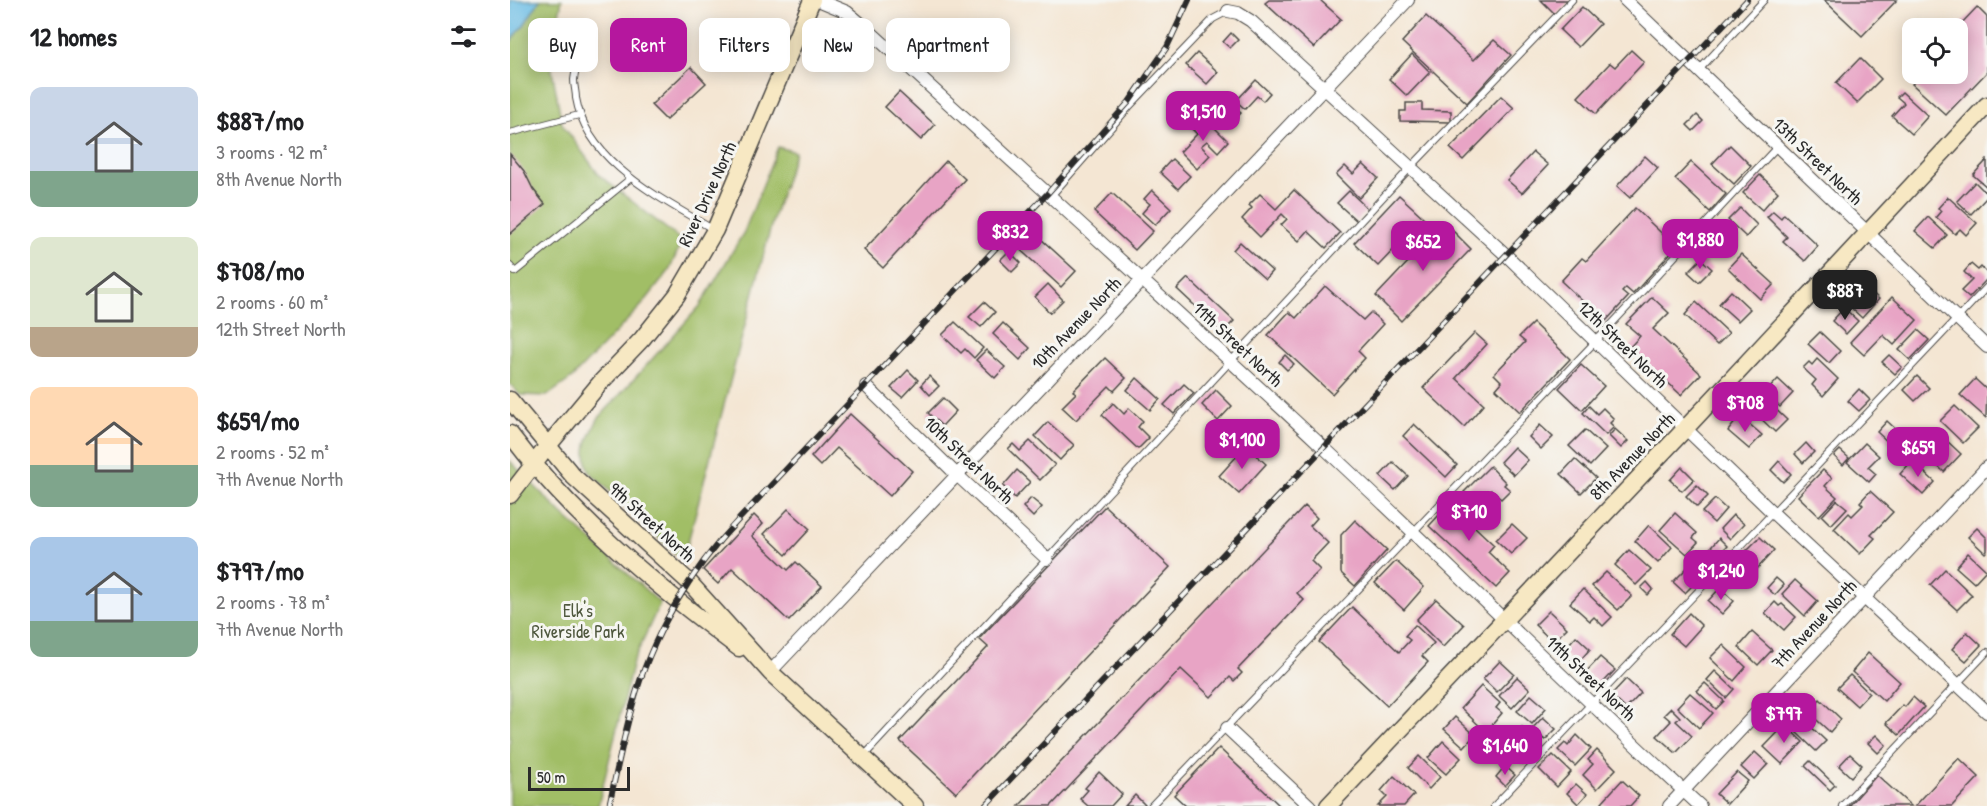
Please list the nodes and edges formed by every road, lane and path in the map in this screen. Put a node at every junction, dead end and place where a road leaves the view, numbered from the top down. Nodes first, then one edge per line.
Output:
1 (812, 0) edge
2 (818, 0) edge
3 (1408, 0) edge
4 (1572, 0) edge
5 (1625, 0) edge
6 (1764, 0) edge
7 (1228, 11) joint
8 (1699, 70) junction
9 (576, 72) edge
10 (1325, 88) junction
11 (1987, 105) edge
12 (579, 115) junction
13 (510, 134) edge
14 (1777, 147) junction
15 (1411, 167) junction
16 (631, 178) junction
17 (1050, 197) junction
18 (715, 230) junction
19 (1866, 233) junction
20 (510, 266) edge
21 (1142, 280) junction
22 (1987, 287) edge
23 (1956, 319) junction
24 (1595, 342) junction
25 (1987, 348) edge
26 (1231, 362) junction
27 (866, 386) dead end
28 (510, 400) edge
29 (1685, 429) junction
30 (510, 435) edge
31 (547, 447) junction
32 (533, 465) junction
33 (1987, 467) edge
34 (957, 474) junction
35 (510, 495) edge
36 (1772, 512) junction
37 (1413, 533) junction
38 (1047, 559) junction
39 (1864, 596) junction
40 (1502, 620) junction
41 (1987, 652) edge
42 (770, 672) junction
43 (1957, 684) junction
44 (1591, 703) junction
45 (1987, 712) edge
46 (1227, 728) junction
47 (862, 757) junction
48 (1684, 791) junction
49 (915, 806) edge
50 (1151, 806) edge
51 (1310, 806) edge
52 (1329, 806) edge
53 (1494, 806) edge
54 (1669, 806) edge
55 (1700, 806) edge
56 (1842, 806) edge

1 - 18 main road, River Drive North
2 - 17 street, 11th Street North
3 - 10 street, 10th Avenue North
4 - 15 lane
5 - 8 street, 13th Street North
6 - 8 lane
7 - 10 street, 12th Street North
7 - 17 lane
8 - 14 street, 13th Street North
9 - 12 lane
10 - 15 street, 12th Street North
10 - 21 street, 10th Avenue North
11 - 19 main road, 8th Avenue North
12 - 13 lane
12 - 16 lane
14 - 19 street, 13th Street North
14 - 24 lane
15 - 24 street, 12th Street North
15 - 26 lane
16 - 18 lane
16 - 20 lane
17 - 21 street, 11th Street North
18 - 31 main road, River Drive North
19 - 23 street, 13th Street North
19 - 29 main road, 8th Avenue North
21 - 26 street, 11th Street North
21 - 34 street, 10th Avenue North
22 - 23 lane
23 - 25 street, 13th Street North
23 - 36 lane
24 - 29 street, 12th Street North
24 - 37 lane
26 - 37 street, 11th Street North
26 - 38 lane
27 - 34 street, 10th Street North
28 - 31 main road, 9th Street North
29 - 36 street, 12th Street North
29 - 40 main road, 8th Avenue North
30 - 32 main road, 9th Street North
31 - 32 main road, River Drive North
31 - 42 main road, 9th Street North
32 - 35 main road, River Drive North
32 - 42 main road, 9th Street North
33 - 39 street, 7th Avenue North
34 - 38 street, 10th Street North
34 - 42 street, 10th Avenue North
36 - 39 street, 12th Street North
36 - 44 lane
37 - 40 street, 11th Street North
37 - 46 lane
38 - 47 lane
39 - 43 street, 12th Street North
39 - 48 street, 7th Avenue North
40 - 44 street, 11th Street North
40 - 52 main road, 8th Avenue North
41 - 43 lane
42 - 47 main road, 9th Street North
43 - 45 street, 12th Street North
43 - 56 lane
44 - 48 street, 11th Street North
44 - 53 lane
46 - 50 lane
46 - 51 street
47 - 49 main road, 9th Street North
48 - 54 street, 7th Avenue North
48 - 55 street, 11th Street North

